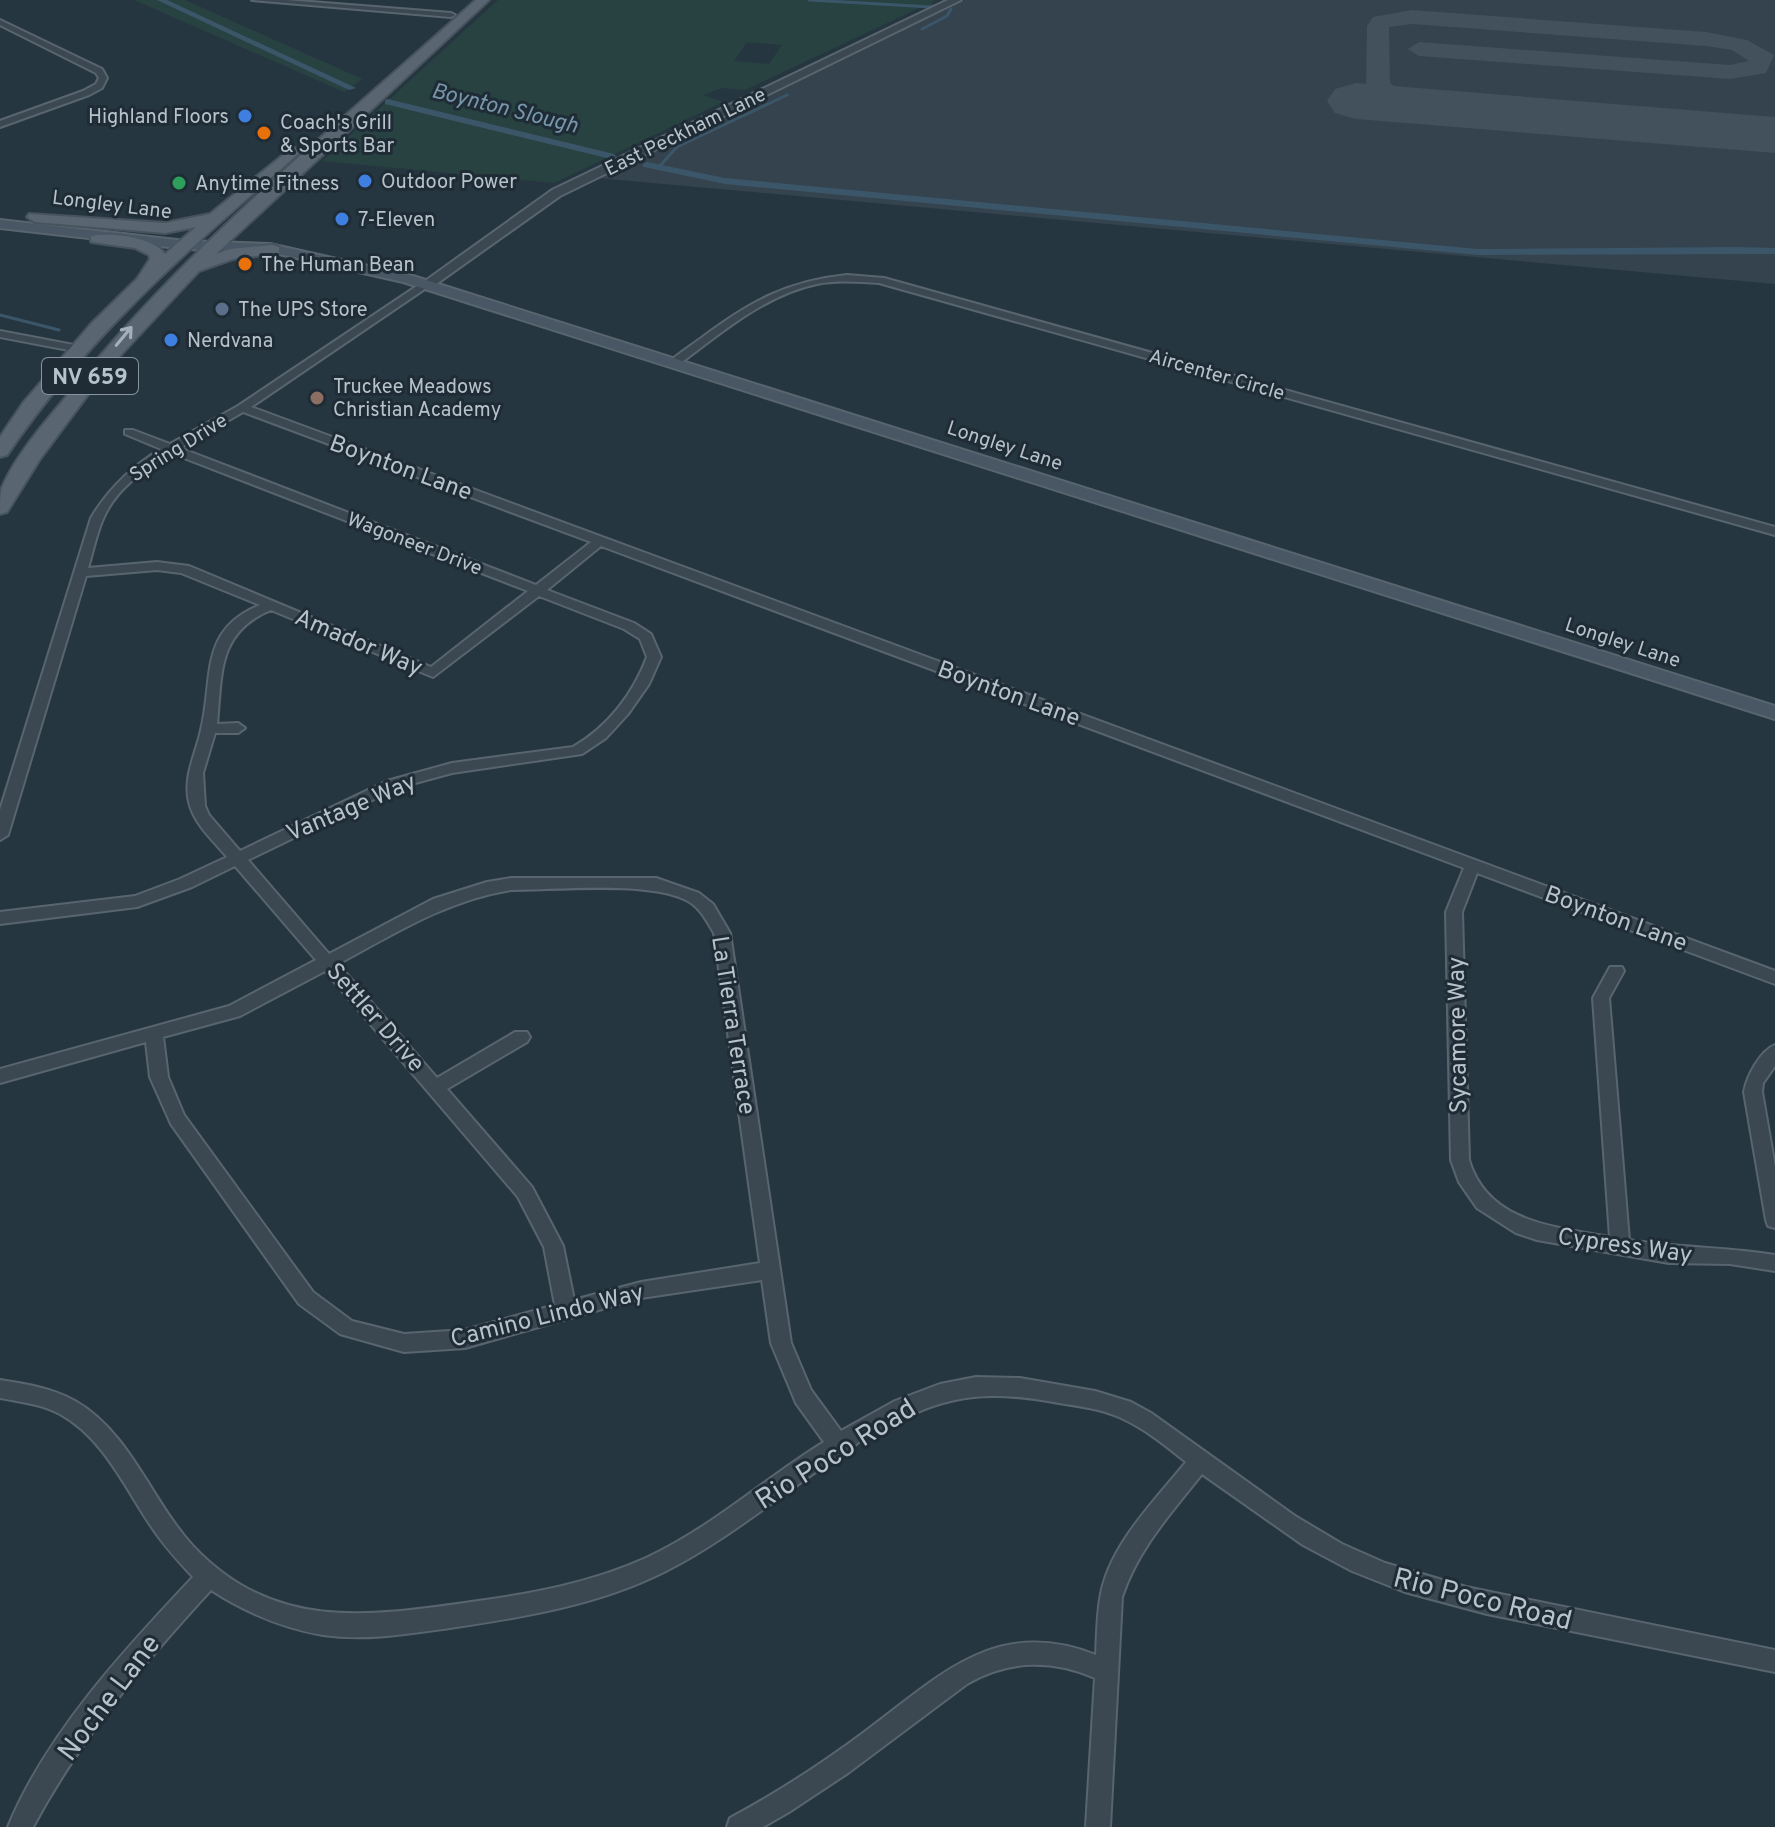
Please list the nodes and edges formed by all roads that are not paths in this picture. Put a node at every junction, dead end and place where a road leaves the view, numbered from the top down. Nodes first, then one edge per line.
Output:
1 (256, 0) edge
2 (468, 0) edge
3 (483, 0) edge
4 (956, 0) edge
5 (451, 15) junction
6 (0, 22) edge
7 (406, 70) junction
8 (331, 117) dead end
9 (0, 124) edge
10 (312, 134) dead end
11 (224, 211) junction
12 (0, 212) edge
13 (36, 222) junction
14 (0, 224) edge
15 (191, 240) junction
16 (217, 243) junction
17 (273, 250) junction
18 (427, 284) junction
19 (141, 286) junction
20 (163, 294) junction
21 (0, 334) edge
22 (79, 349) junction
23 (674, 363) junction
24 (242, 408) junction
25 (129, 432) dead end
26 (173, 449) junction
27 (0, 451) edge
28 (0, 508) edge
29 (1775, 531) edge
30 (600, 541) junction
31 (80, 573) junction
32 (538, 590) junction
33 (272, 605) junction
34 (652, 645) joint
35 (1775, 713) edge
36 (238, 728) dead end
37 (209, 729) junction
38 (0, 835) edge
39 (236, 858) junction
40 (1473, 865) junction
41 (0, 918) edge
42 (328, 962) junction
43 (1616, 971) dead end
44 (1775, 978) edge
45 (154, 1036) junction
46 (521, 1037) dead end
47 (1775, 1052) edge
48 (0, 1076) edge
49 (436, 1087) junction
50 (1484, 1202) joint
51 (1775, 1220) edge
52 (1620, 1247) junction
53 (1775, 1263) edge
54 (770, 1270) junction
55 (566, 1311) junction
56 (0, 1389) edge
57 (840, 1447) junction
58 (1200, 1460) junction
59 (209, 1576) junction
60 (1775, 1661) edge
61 (1106, 1671) junction
62 (20, 1827) edge
63 (739, 1827) edge
64 (1098, 1827) edge

1 - 5 street
2 - 5 main road
3 - 7 main road, NV 659
4 - 18 street, East Peckham Lane
5 - 7 main road
5 - 8 main road
6 - 9 street
7 - 16 main road, NV 659
10 - 11 main road, NV 659
11 - 13 main road
11 - 15 main road, NV 659
12 - 13 main road, Longley Lane
13 - 14 main road, Longley Lane
13 - 15 main road, Longley Lane
13 - 19 main road
15 - 16 main road, Longley Lane
15 - 19 main road, NV 659
16 - 17 main road, Longley Lane
16 - 20 main road, NV 659
17 - 18 main road, Longley Lane
17 - 20 main road
18 - 23 main road, Longley Lane
18 - 24 street, Spring Drive
19 - 22 main road, NV 659
28 -> 20 main road, NV 659
21 - 22 street
22 - 27 main road, NV 659
23 - 29 street, Aircenter Circle
23 - 35 main road, Longley Lane
24 - 26 street, Spring Drive
24 - 30 street, Boynton Lane
25 - 26 street, Wagoneer Drive
26 - 31 street, Spring Drive
26 - 32 street, Wagoneer Drive
30 - 32 street, Amador Way
30 - 40 street, Boynton Lane
31 - 33 street, Amador Way
31 - 38 street, Spring Drive
32 - 33 street, Amador Way
32 - 34 street, Wagoneer Drive
33 - 37 street, Settler Drive
34 - 39 street, Vantage Way
36 - 37 street
37 - 39 street, Settler Drive
39 - 41 street, Vantage Way
39 - 42 street, Settler Drive
40 - 44 street, Boynton Lane
40 - 50 street, Sycamore Way
42 - 45 street, La Tierra Terrace
42 - 49 street, Settler Drive
42 - 54 street, La Tierra Terrace
43 - 52 street
45 - 48 street, La Tierra Terrace
45 - 55 street, Camino Lindo Way
46 - 49 street
47 - 51 street
49 - 55 street, Settler Drive
50 - 52 street, Cypress Way
52 - 53 street, Cypress Way
54 - 55 street, Camino Lindo Way
54 - 57 street, La Tierra Terrace
56 - 59 street, Rio Poco Road
57 - 58 street, Rio Poco Road
57 - 59 street, Rio Poco Road
58 - 60 street, Rio Poco Road
58 - 61 street
59 - 62 street, Noche Lane
61 - 63 street
61 - 64 street

